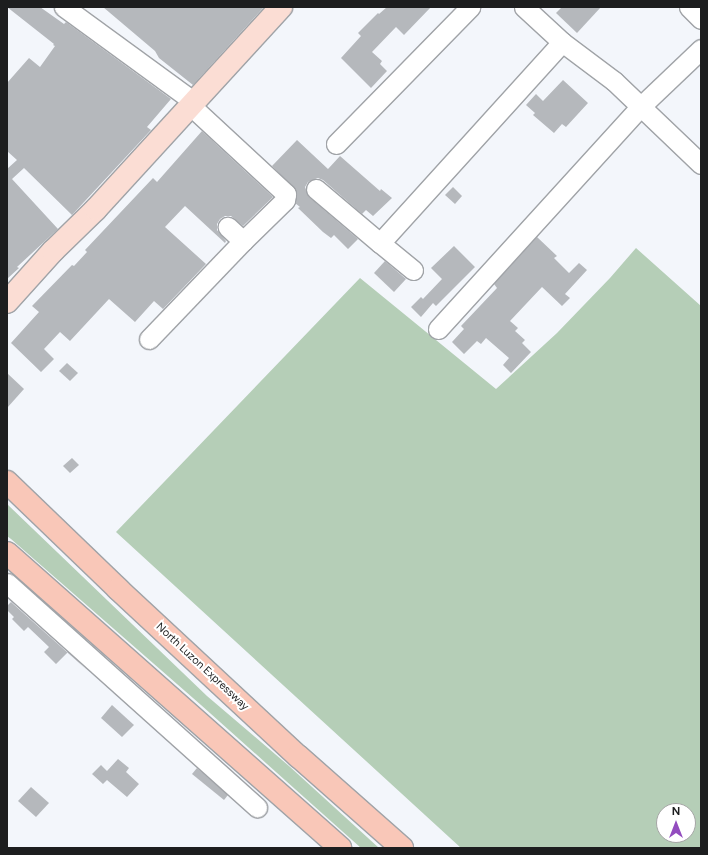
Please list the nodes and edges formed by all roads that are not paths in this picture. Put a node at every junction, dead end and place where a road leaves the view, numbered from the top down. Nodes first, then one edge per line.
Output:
1 (64, 7) edge
2 (281, 7) edge
3 (470, 7) edge
4 (524, 7) edge
5 (689, 7) edge
6 (701, 19) edge
7 (562, 42) junction
8 (701, 49) edge
9 (191, 103) junction
10 (640, 107) junction
11 (336, 144) dead end
12 (701, 164) edge
13 (316, 189) dead end
14 (228, 227) dead end
15 (243, 241) junction
16 (380, 243) junction
17 (413, 270) dead end
18 (7, 302) edge
19 (438, 329) dead end
20 (149, 339) dead end
21 (7, 482) edge
22 (7, 553) edge
23 (7, 583) edge
24 (257, 807) dead end
25 (340, 848) edge
26 (402, 848) edge

1 - 9 street
2 - 9 main road
3 - 11 street
4 - 7 street
5 - 6 street
7 - 10 street
7 - 16 street
8 - 10 street
9 - 15 street
9 - 18 main road
10 - 12 street
10 - 19 street
13 - 16 street
14 - 15 street
15 - 20 street
16 - 17 street
21 - 26 highway, North Luzon Expressway
22 - 25 highway
23 - 24 street

